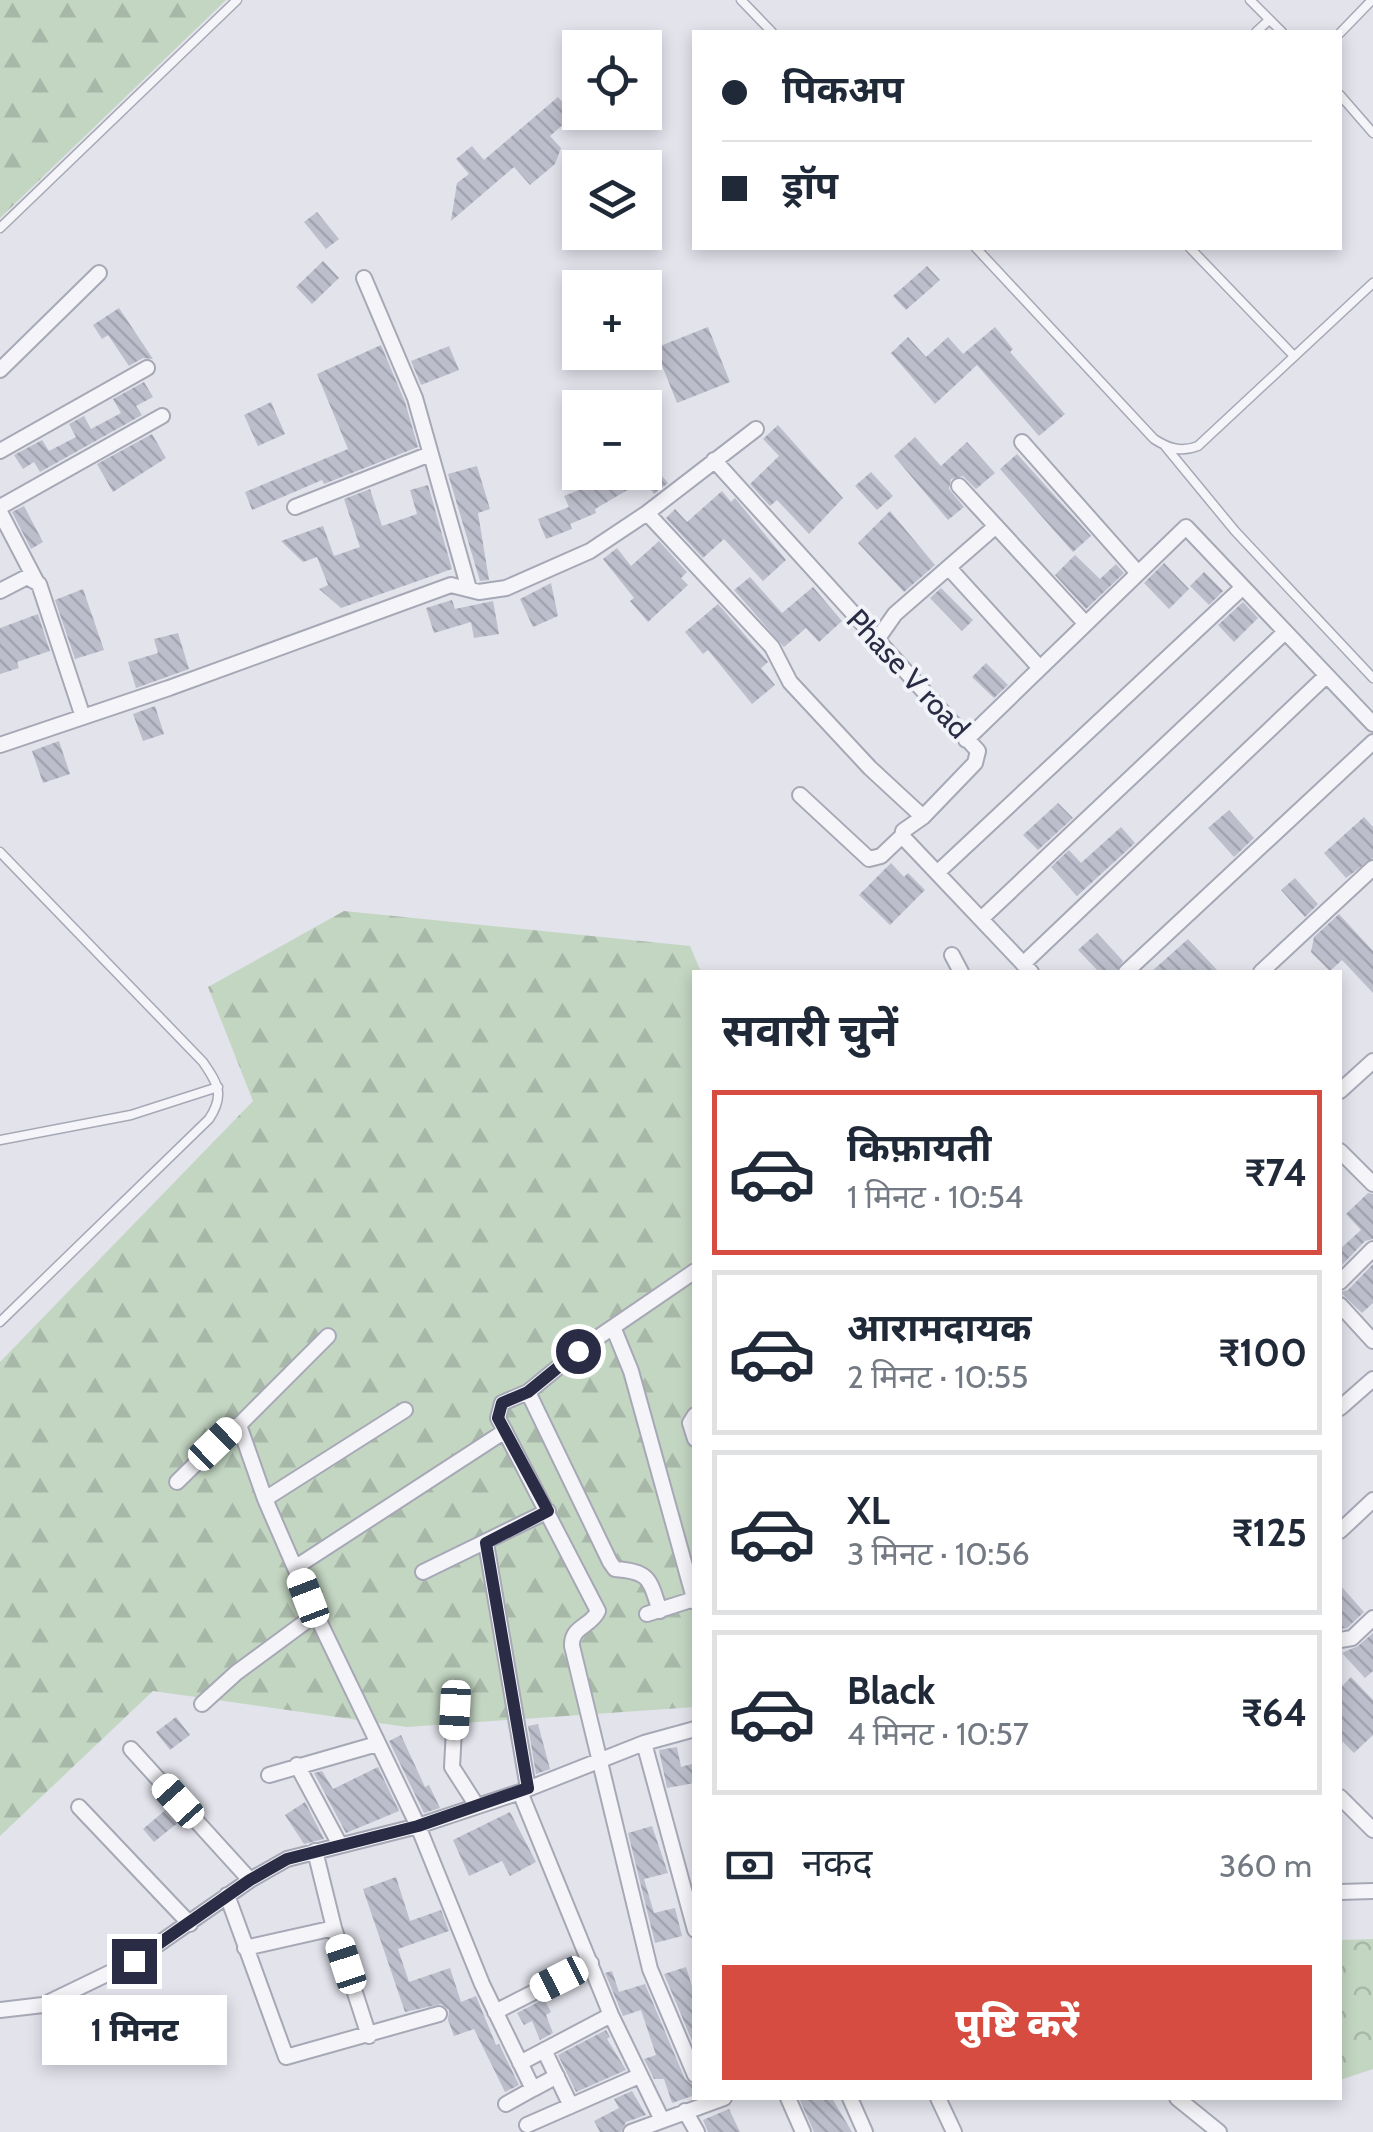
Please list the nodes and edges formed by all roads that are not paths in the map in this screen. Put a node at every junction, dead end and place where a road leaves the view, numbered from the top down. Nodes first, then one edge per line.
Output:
1 (237, 0) edge
2 (741, 0) edge
3 (1250, 0) edge
4 (1372, 0) edge
5 (1269, 20) junction
6 (770, 30) edge
7 (1258, 30) edge
8 (1280, 30) edge
9 (1342, 31) edge
10 (1342, 98) edge
11 (1373, 133) edge
12 (0, 228) edge
13 (978, 250) edge
14 (1192, 250) edge
15 (99, 274) dead end
16 (364, 278) dead end
17 (1373, 284) edge
18 (1294, 356) junction
19 (147, 368) dead end
20 (0, 370) edge
21 (162, 416) dead end
22 (756, 429) dead end
23 (1022, 442) dead end
24 (1164, 446) junction
25 (0, 452) edge
26 (430, 454) junction
27 (714, 460) junction
28 (959, 486) dead end
29 (295, 507) dead end
30 (0, 510) edge
31 (648, 513) junction
32 (996, 526) junction
33 (949, 568) junction
34 (1138, 573) junction
35 (36, 581) junction
36 (1242, 588) junction
37 (469, 590) junction
38 (0, 591) edge
39 (1085, 623) junction
40 (1284, 632) junction
41 (876, 641) junction
42 (1039, 667) junction
43 (1326, 676) junction
44 (1373, 678) edge
45 (84, 717) junction
46 (1373, 724) edge
47 (966, 740) junction
48 (1373, 742) edge
49 (0, 745) edge
50 (800, 795) dead end
51 (922, 817) junction
52 (902, 836) junction
53 (0, 852) edge
54 (1373, 868) edge
55 (937, 873) junction
56 (982, 919) junction
57 (952, 955) dead end
58 (1027, 968) edge
59 (960, 970) edge
60 (1128, 970) edge
61 (1263, 970) edge
62 (1373, 1061) edge
63 (218, 1087) junction
64 (1342, 1088) edge
65 (0, 1140) edge
66 (1342, 1153) edge
67 (1373, 1184) edge
68 (1373, 1250) edge
69 (692, 1273) edge
70 (1342, 1280) edge
71 (1342, 1307) edge
72 (0, 1322) edge
73 (613, 1327) junction
74 (328, 1336) dead end
75 (1373, 1341) edge
76 (1373, 1379) edge
77 (528, 1392) junction
78 (1342, 1406) edge
79 (405, 1410) dead end
80 (239, 1425) junction
81 (505, 1431) junction
82 (176, 1482) dead end
83 (265, 1499) junction
84 (1373, 1500) edge
85 (548, 1511) junction
86 (1342, 1529) edge
87 (486, 1543) junction
88 (296, 1566) junction
89 (423, 1572) dead end
90 (692, 1589) edge
91 (692, 1601) edge
92 (316, 1614) junction
93 (1373, 1618) edge
94 (1342, 1640) edge
95 (202, 1704) dead end
96 (455, 1710) dead end
97 (692, 1730) edge
98 (644, 1743) junction
99 (377, 1744) junction
100 (131, 1749) dead end
101 (598, 1759) junction
102 (297, 1765) junction
103 (269, 1775) dead end
104 (524, 1790) junction
105 (1342, 1799) edge
106 (477, 1806) junction
107 (78, 1807) dead end
108 (418, 1826) junction
109 (1373, 1830) edge
110 (340, 1845) junction
111 (315, 1852) junction
112 (250, 1880) junction
113 (1373, 1891) edge
114 (1342, 1892) edge
115 (227, 1895) junction
116 (692, 1919) edge
117 (190, 1924) junction
118 (334, 1928) junction
119 (245, 1948) junction
120 (591, 1963) junction
121 (0, 2010) edge
122 (495, 2012) junction
123 (439, 2014) dead end
124 (611, 2015) junction
125 (369, 2036) junction
126 (544, 2050) junction
127 (520, 2063) junction
128 (692, 2068) edge
129 (557, 2076) junction
130 (638, 2076) junction
131 (533, 2089) junction
132 (789, 2100) edge
133 (851, 2100) edge
134 (939, 2100) edge
135 (1180, 2100) edge
136 (704, 2102) edge
137 (506, 2104) dead end
138 (572, 2106) junction
139 (685, 2111) junction
140 (662, 2120) junction
141 (527, 2125) dead end
142 (630, 2132) edge
143 (697, 2132) edge
144 (803, 2132) edge
145 (865, 2132) edge
146 (954, 2132) edge
147 (1220, 2132) edge

1 - 12 lane
2 - 6 lane
3 - 5 lane
4 - 9 lane
5 - 7 lane
5 - 8 lane
10 - 11 lane
13 - 24 lane
14 - 18 lane
15 - 20 street
16 - 26 street
17 - 18 lane
18 - 24 lane
19 - 25 street
21 - 30 street
22 - 27 street
23 - 34 street
24 - 44 lane
26 - 29 street
26 - 37 street
27 - 31 street
27 - 41 street, Phase V road
28 - 32 street
30 - 35 street
31 - 37 street
31 - 51 street
32 - 33 street
32 - 39 street
33 - 41 street
33 - 42 street
34 - 36 street
34 - 39 street
35 - 38 street
35 - 45 street
36 - 40 street
36 - 55 street
37 - 45 street
39 - 42 street
40 - 43 street
40 - 56 street
41 - 47 street, Phase V road
42 - 47 street
43 - 46 street
43 - 58 street
45 - 49 street
47 - 51 street, Phase V road
48 - 60 street
50 - 52 street, Phase V road
51 - 52 street, Phase V road
52 - 55 street
53 - 63 lane
54 - 61 street
55 - 56 street
56 - 58 street
57 - 59 street
62 - 64 street
63 - 65 lane
63 - 72 lane
66 - 67 street
68 - 70 street
69 - 73 street
71 - 75 street
73 - 77 street
73 - 90 street
74 - 80 street
76 - 78 street
77 - 81 street
77 - 91 street
79 - 83 street
80 - 82 street
80 - 83 street
81 - 85 street
81 - 88 street
83 - 88 street
84 - 86 street
85 - 87 street
85 - 101 street
87 - 89 street
87 - 104 street
88 - 92 street
92 - 95 street
92 - 99 street
93 - 94 street
96 - 106 street
97 - 98 street
98 - 101 street
98 - 116 street
99 - 102 street
99 - 108 street
100 - 112 street
101 - 104 street
101 - 128 street
102 - 103 street
102 - 110 street
104 - 106 street
104 - 120 street
105 - 109 street
106 - 108 street
107 - 117 street
108 - 110 street
108 - 122 street
110 - 111 street
111 - 112 street
111 - 118 street
112 - 115 street
113 - 114 street
115 - 117 street
115 - 119 street
117 - 121 street
118 - 119 street
118 - 125 street
119 - 125 street
120 - 122 street
120 - 124 street
122 - 127 street
123 - 125 street
124 - 126 street
124 - 130 street
126 - 127 street
126 - 129 street
127 - 131 street
129 - 131 street
129 - 138 street
130 - 138 street
130 - 140 street
131 - 137 street
132 - 144 street
133 - 145 street
134 - 146 street
135 - 147 street
136 - 139 street
138 - 141 street
139 - 140 street
139 - 143 street
140 - 142 street

